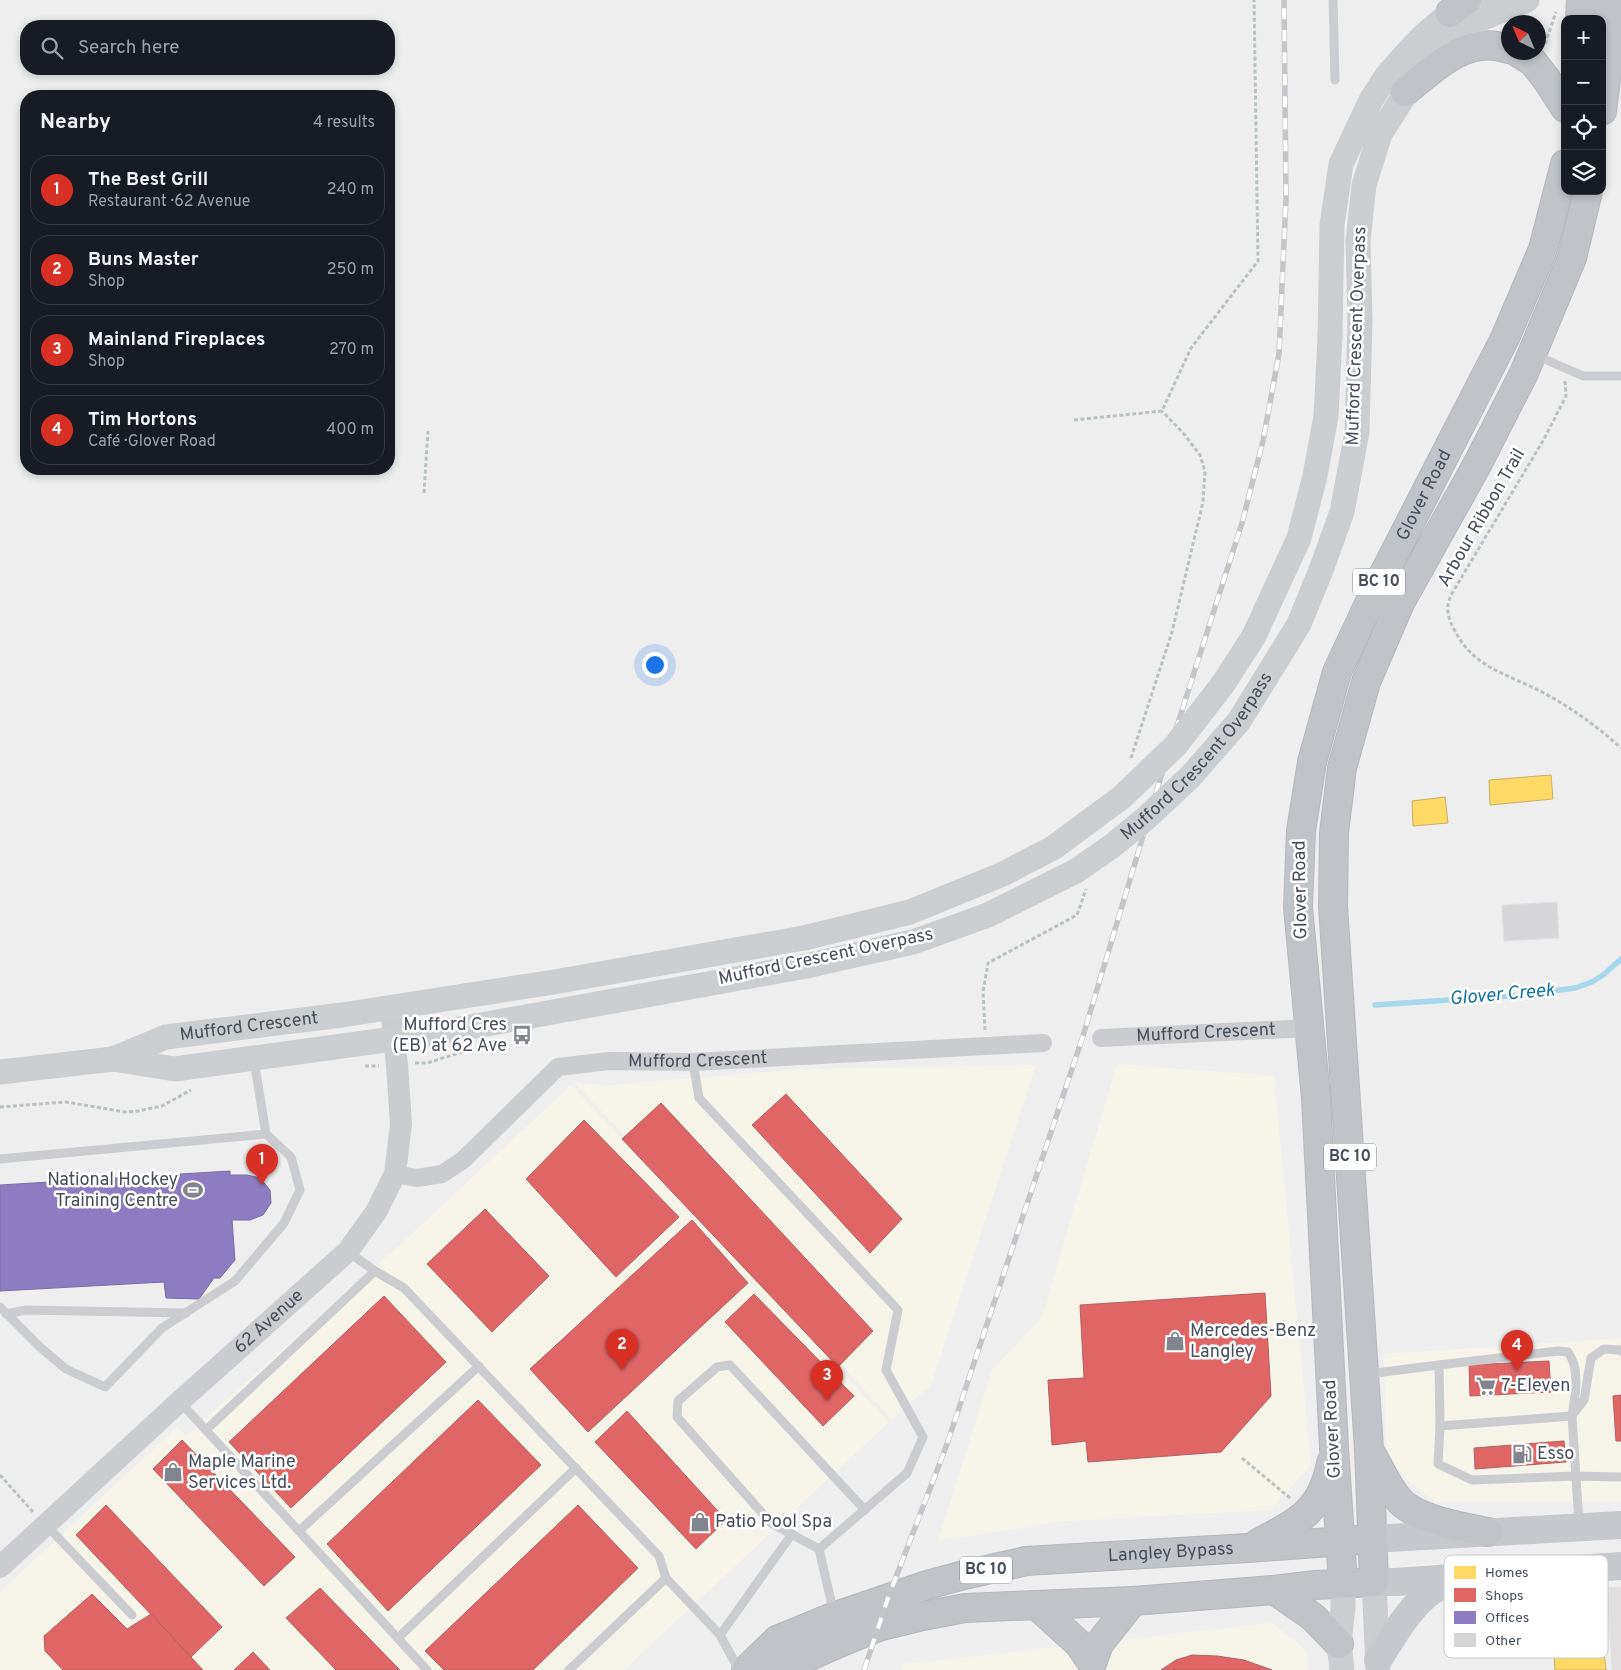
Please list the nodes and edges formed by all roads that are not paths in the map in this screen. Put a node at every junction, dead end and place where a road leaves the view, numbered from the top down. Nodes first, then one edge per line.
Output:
1 (1334, 0) edge
2 (1486, 0) edge
3 (1527, 0) edge
4 (1609, 0) edge
5 (1459, 6) edge
6 (1501, 46) edge
7 (1530, 60) edge
8 (1334, 80) dead end
9 (1405, 92) junction
10 (1563, 105) edge
11 (1603, 105) edge
12 (1561, 179) edge
13 (1587, 195) edge
14 (1532, 354) junction
15 (1621, 376) edge
16 (391, 1008) junction
17 (1310, 1028) junction
18 (1101, 1038) dead end
19 (394, 1039) junction
20 (1043, 1043) dead end
21 (254, 1058) junction
22 (113, 1060) junction
23 (694, 1062) junction
24 (0, 1072) edge
25 (266, 1134) junction
26 (0, 1159) edge
27 (395, 1174) junction
28 (348, 1252) junction
29 (375, 1271) junction
30 (3, 1310) edge
31 (187, 1313) junction
32 (1621, 1351) edge
33 (1438, 1365) junction
34 (479, 1366) junction
35 (1364, 1374) junction
36 (179, 1402) junction
37 (1572, 1416) junction
38 (1440, 1426) junction
39 (206, 1430) junction
40 (1334, 1447) junction
41 (1369, 1449) junction
42 (576, 1468) junction
43 (1575, 1476) junction
44 (1621, 1477) edge
45 (865, 1510) junction
46 (46, 1525) junction
47 (1621, 1525) edge
48 (1579, 1527) junction
49 (299, 1531) junction
50 (1488, 1532) junction
51 (792, 1534) junction
52 (1372, 1539) junction
53 (1340, 1540) junction
54 (1248, 1548) junction
55 (819, 1549) junction
56 (1621, 1566) edge
57 (0, 1567) edge
58 (1608, 1567) edge
59 (666, 1578) junction
60 (1444, 1578) edge
61 (1374, 1582) junction
62 (1343, 1583) junction
63 (1444, 1585) edge
64 (1274, 1590) junction
65 (1133, 1601) junction
66 (1036, 1605) junction
67 (132, 1615) dead end
68 (835, 1617) junction
69 (720, 1635) junction
70 (398, 1638) junction
71 (1339, 1644) junction
72 (1378, 1665) edge
73 (1092, 1667) edge
74 (427, 1670) edge
75 (569, 1670) edge
76 (739, 1670) edge
77 (746, 1670) edge
78 (774, 1670) edge
79 (1342, 1670) edge

1 - 8 lane
2 - 5 main road, Mufford Crescent Overpass
3 - 9 main road, Mufford Crescent Overpass
4 - 11 highway
5 - 16 main road, Mufford Crescent Overpass, bridge
6 - 9 highway
7 - 10 highway
9 - 19 main road, Mufford Crescent Overpass, bridge
12 - 17 highway, Glover Road / BC 10
13 - 14 highway, Glover Road / BC 10
14 - 15 lane
14 - 35 highway, Glover Road / BC 10
16 - 19 street, 62 Avenue
16 - 22 main road, Mufford Crescent
17 - 18 street, Mufford Crescent
17 - 40 highway, Glover Road / BC 10
19 - 21 main road, Mufford Crescent
19 - 27 street, 62 Avenue
20 - 23 street, Mufford Crescent
21 - 22 main road, Mufford Crescent
21 - 25 lane
22 - 24 main road, Mufford Crescent
23 - 27 street, Mufford Crescent
23 - 45 lane
25 - 26 lane
25 - 31 lane
27 - 28 street, 62 Avenue
28 - 29 lane
28 - 36 street, 62 Avenue
29 - 34 lane
29 - 39 lane
30 - 31 lane
30 - 31 lane
32 - 37 lane
33 - 35 lane
33 - 37 lane
33 - 38 lane
34 - 42 lane
34 - 49 lane
35 - 41 highway, Glover Road / BC 10
36 - 39 lane
36 - 46 street, 62 Avenue
37 - 38 lane
37 - 43 lane
38 - 43 lane
39 - 49 lane
40 - 53 highway, Glover Road / BC 10
40 - 54 highway
41 - 50 highway
41 - 52 highway, Glover Road / BC 10
42 - 59 lane
42 - 70 lane
43 - 44 lane
43 - 48 lane
45 - 51 lane
45 - 55 lane
46 - 57 street, 62 Avenue
46 - 67 lane
47 - 48 main road, Langley Bypass
48 - 50 main road, Langley Bypass
49 - 70 lane
50 - 52 main road, Langley Bypass
51 - 55 lane
51 - 69 lane
52 - 53 highway, Langley Bypass / BC 10
52 - 61 highway, Glover Road / BC 10
53 - 54 highway, Langley Bypass / BC 10
53 - 62 highway, Glover Road
54 - 68 highway, Langley Bypass / BC 10
55 - 68 lane
56 - 58 main road
59 - 69 lane
59 - 75 lane
60 - 61 main road
61 - 62 highway, BC 10
61 - 72 main road, Glover Road
62 - 64 highway, BC 10
62 - 71 main road, Glover Road
63 - 72 main road
64 - 65 highway, BC 10
64 - 71 highway
65 - 66 highway, BC 10
65 - 73 highway
66 - 73 highway
66 - 78 highway, BC 10
68 - 77 highway, Langley Bypass / BC 10
69 - 76 lane
70 - 74 lane
71 - 79 main road, Glover Road

